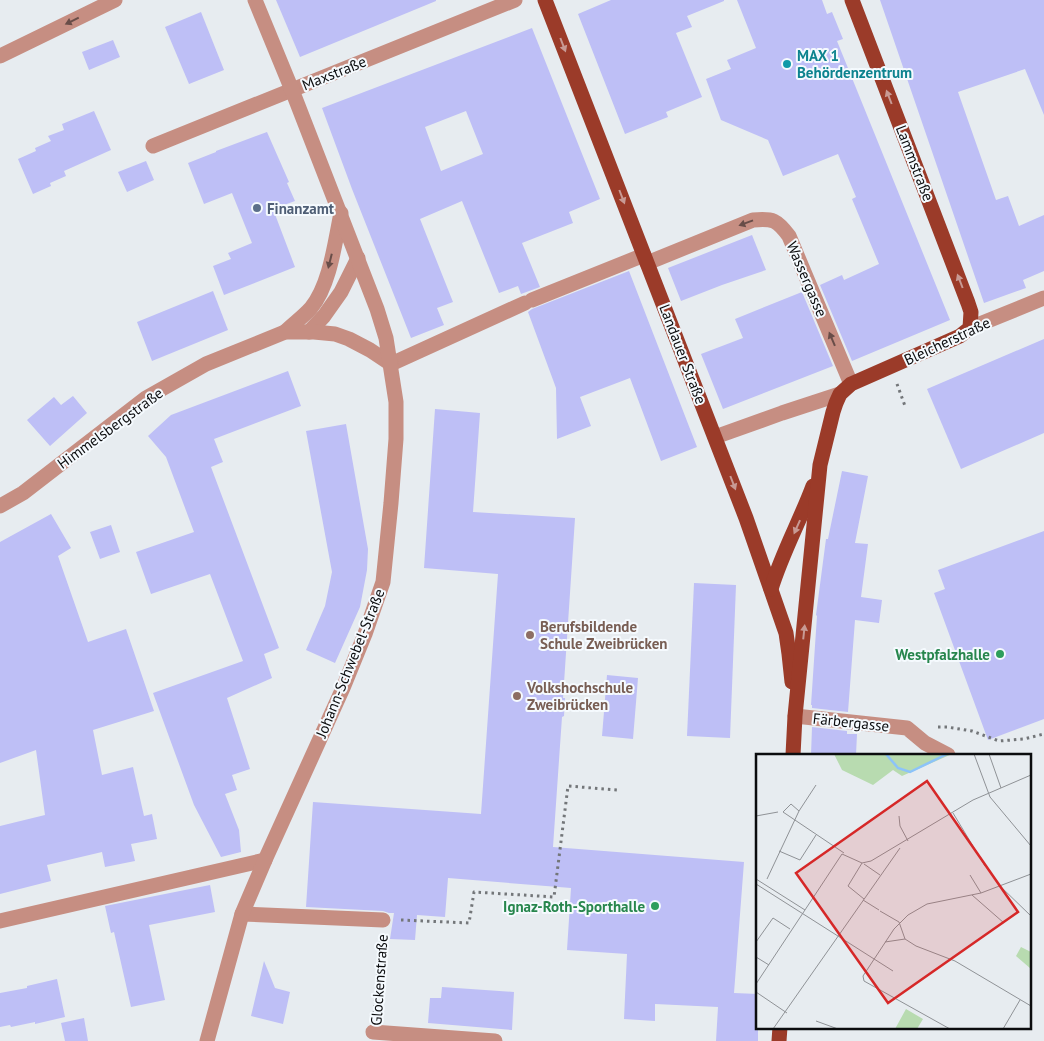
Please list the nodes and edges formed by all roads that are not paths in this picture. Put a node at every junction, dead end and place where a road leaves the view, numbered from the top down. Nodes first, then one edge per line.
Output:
1 (115, 0) edge
2 (255, 0) edge
3 (515, 0) edge
4 (545, 0) edge
5 (852, 0) edge
6 (0, 56) edge
7 (292, 90) junction
8 (153, 146) dead end
9 (341, 213) junction
10 (358, 258) junction
11 (646, 259) junction
12 (1044, 298) edge
13 (970, 328) junction
14 (285, 332) junction
15 (309, 332) junction
16 (391, 364) junction
17 (846, 389) junction
18 (715, 438) junction
19 (820, 465) junction
20 (0, 506) edge
21 (771, 588) junction
22 (795, 716) junction
23 (793, 754) edge
24 (946, 754) edge
25 (264, 860) junction
26 (242, 914) junction
27 (382, 920) road end
28 (0, 922) edge
29 (780, 1028) edge
30 (372, 1032) road end
31 (204, 1040) edge
32 (494, 1041) edge
33 (779, 1041) edge

1 -> 6 street
2 - 7 street, Johann-Schwebel-Straße
3 - 7 street, Maxstraße
4 -> 11 main road, Landauer Straße
13 -> 5 main road, Lammstraße
7 - 8 street, Maxstraße
7 - 9 street, Johann-Schwebel-Straße
9 - 10 street, Johann-Schwebel-Straße
9 -> 14 street
10 - 15 street
10 - 16 street, Johann-Schwebel-Straße
11 - 16 street, Wassergasse
17 -> 11 street, Wassergasse
11 - 18 main road, Landauer Straße
12 - 13 street, Bleicherstraße
13 - 17 main road, Bleicherstraße
14 - 15 street, Himmelsbergstraße
14 - 20 street, Himmelsbergstraße
15 - 16 street, Himmelsbergstraße
16 - 25 street, Johann-Schwebel-Straße
17 - 18 street, Bleicherstraße
17 - 19 main road, Landauer Straße
18 -> 21 main road, Landauer Straße
19 -> 21 main road
22 -> 19 main road, Landauer Straße
21 - 22 main road, Landauer Straße
22 - 23 main road, Landauer Straße
22 - 24 street, Färbergasse
25 - 26 street, Johann-Schwebel-Straße
25 - 28 street
26 - 27 street, Glockenstraße
26 - 31 street, Johann-Schwebel-Straße
29 - 33 main road
30 - 32 street, Glockenstraße

